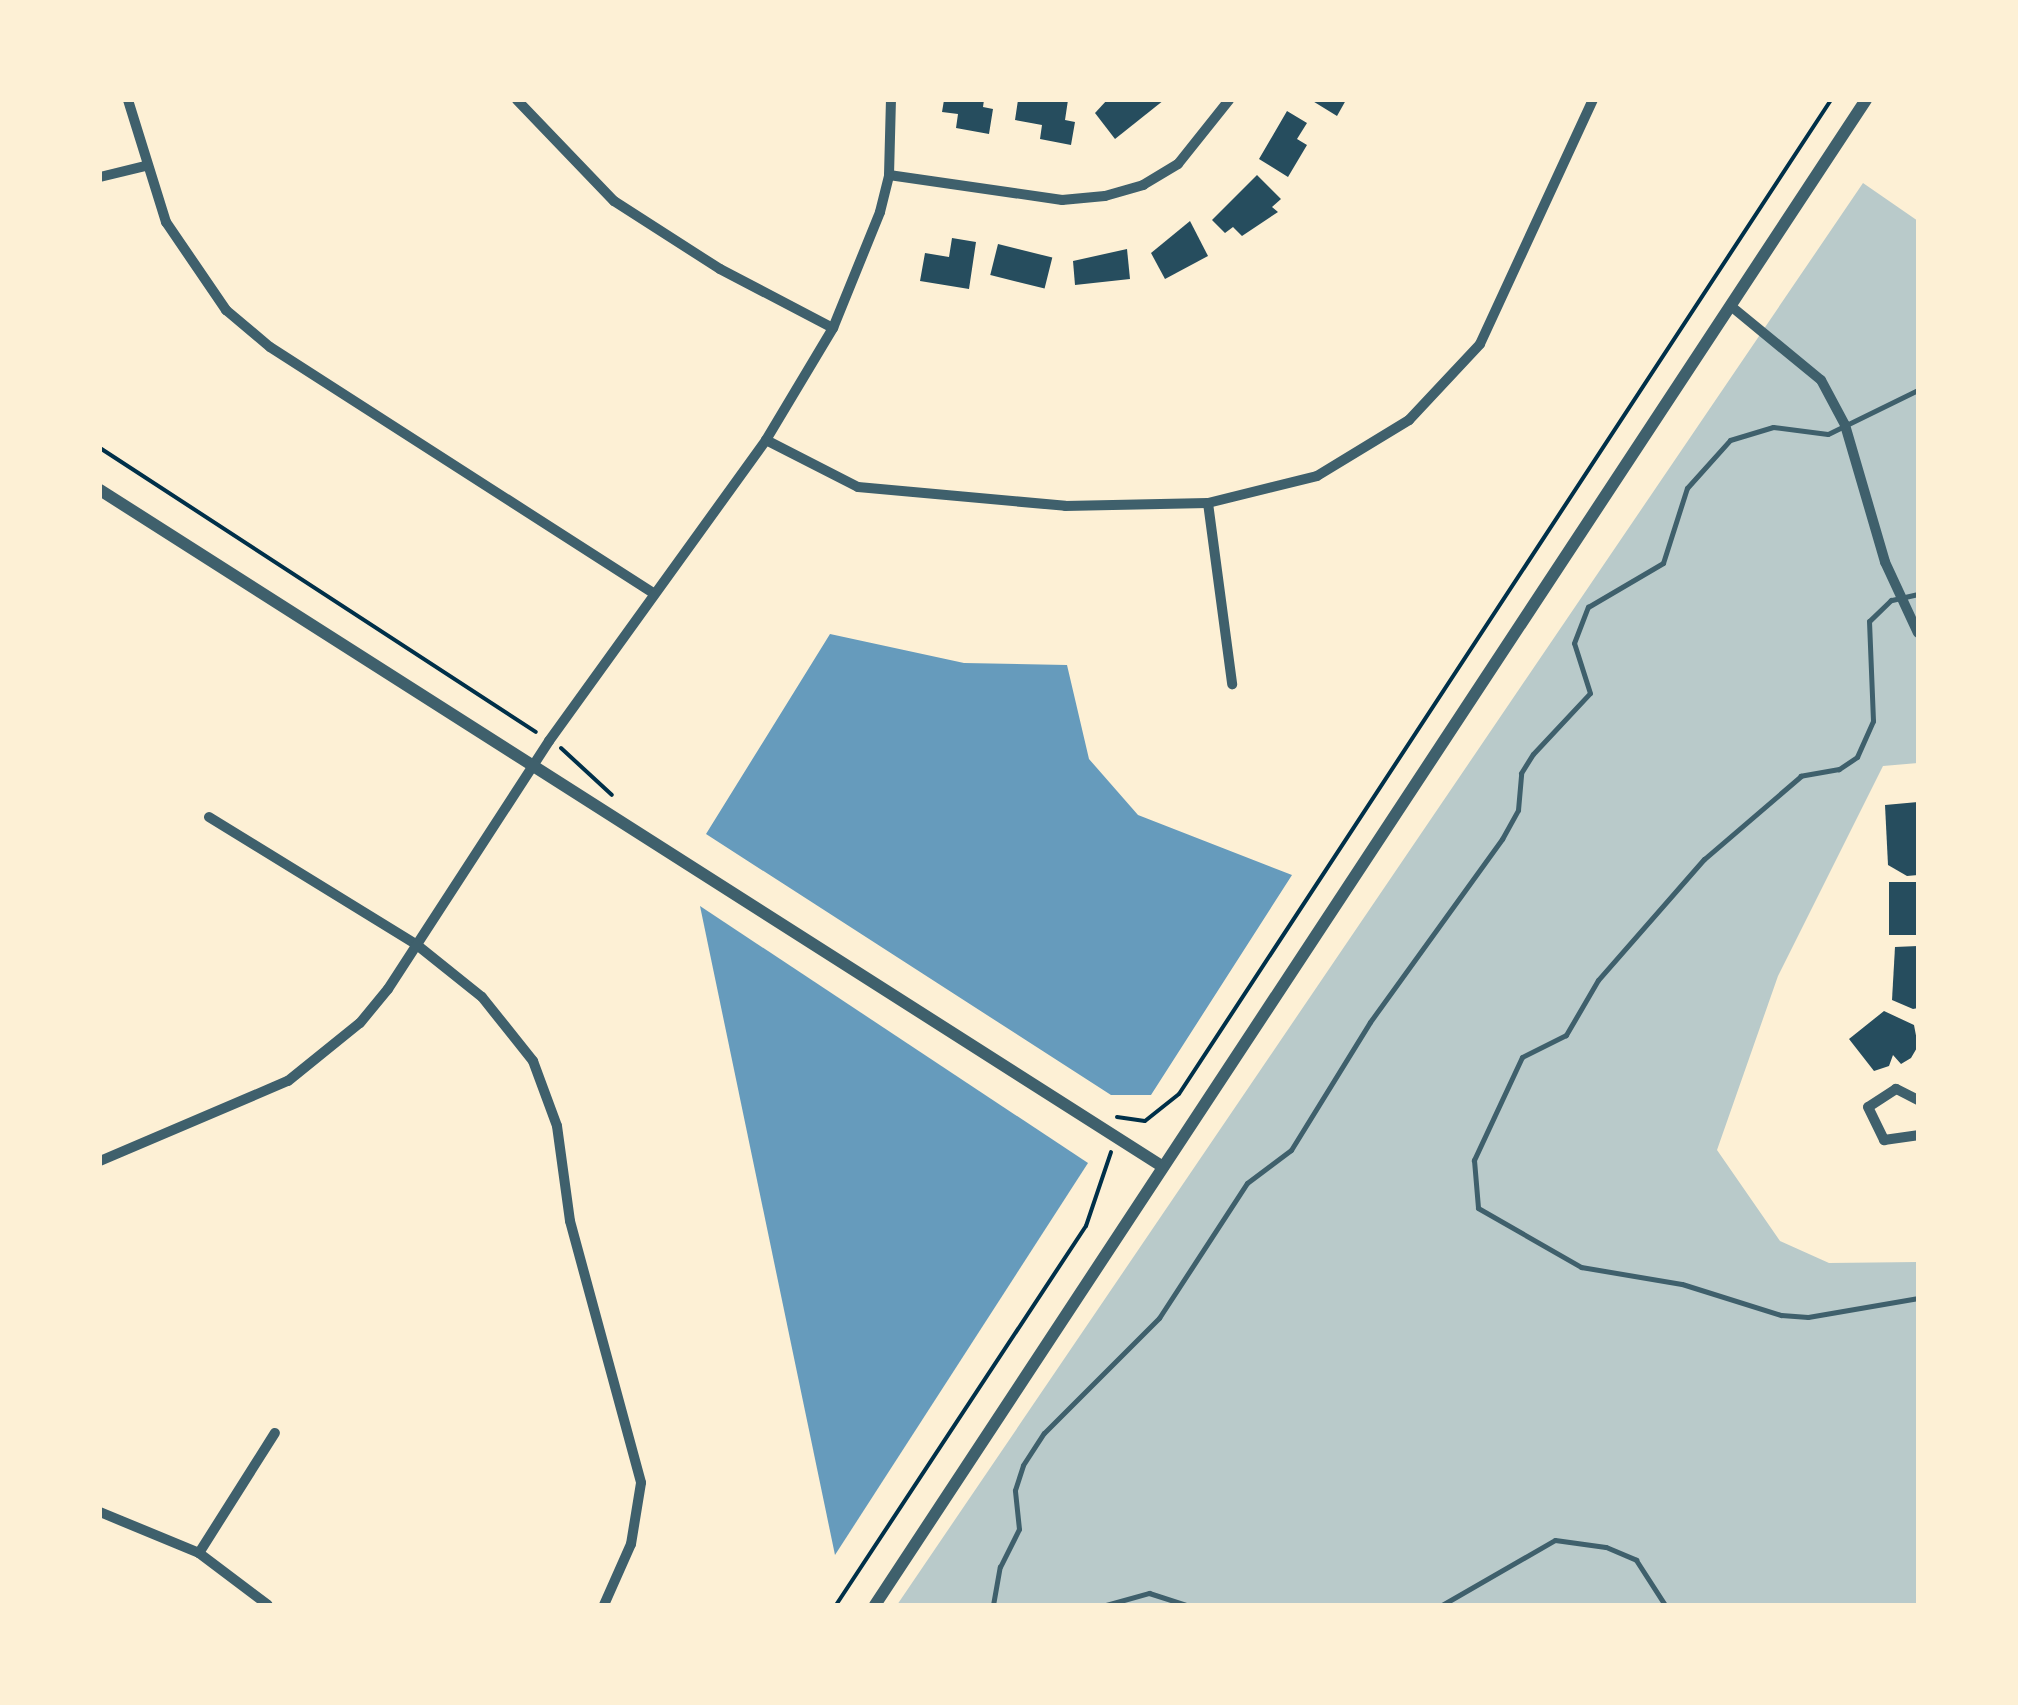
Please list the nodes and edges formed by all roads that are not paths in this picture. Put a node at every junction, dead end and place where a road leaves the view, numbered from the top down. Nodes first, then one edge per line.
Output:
1 (128, 100) edge
2 (516, 100) edge
3 (890, 100) edge
4 (1229, 100) edge
5 (1593, 100) edge
6 (1866, 100) edge
7 (144, 166) junction
8 (888, 175) junction
9 (100, 178) edge
10 (1732, 306) junction
11 (834, 328) junction
12 (1918, 390) edge
13 (1845, 426) junction
14 (766, 440) junction
15 (100, 490) edge
16 (1208, 503) junction
17 (652, 592) junction
18 (1918, 594) edge
19 (1902, 598) junction
20 (1918, 633) edge
21 (1232, 684) dead end
22 (532, 768) junction
23 (209, 817) dead end
24 (416, 945) junction
25 (1918, 1100) edge
26 (1918, 1136) edge
27 (100, 1161) edge
28 (1163, 1168) junction
29 (1918, 1298) edge
30 (276, 1433) dead end
31 (100, 1512) edge
32 (199, 1553) junction
33 (268, 1605) edge
34 (604, 1605) edge
35 (875, 1605) edge
36 (993, 1605) edge
37 (1106, 1605) edge
38 (1185, 1605) edge
39 (1442, 1605) edge
40 (1665, 1605) edge

1 - 7 street
2 - 11 street
3 - 8 street
4 - 8 street
5 - 16 street
6 - 10 street
7 - 9 street
7 - 17 street
8 - 11 street
10 - 13 street
10 - 28 street
11 - 14 street
12 - 13 lane
13 - 19 street
13 - 36 lane
14 - 16 street
14 - 17 street
15 - 22 street
16 - 21 street
17 - 22 street
18 - 19 lane
19 - 20 street
19 - 29 lane
22 - 24 street
22 - 28 street
23 - 24 street
24 - 27 street
24 - 34 street
25 - 26 street
28 - 35 street
30 - 32 street
31 - 32 street
32 - 33 street
37 - 38 lane
39 - 40 lane

